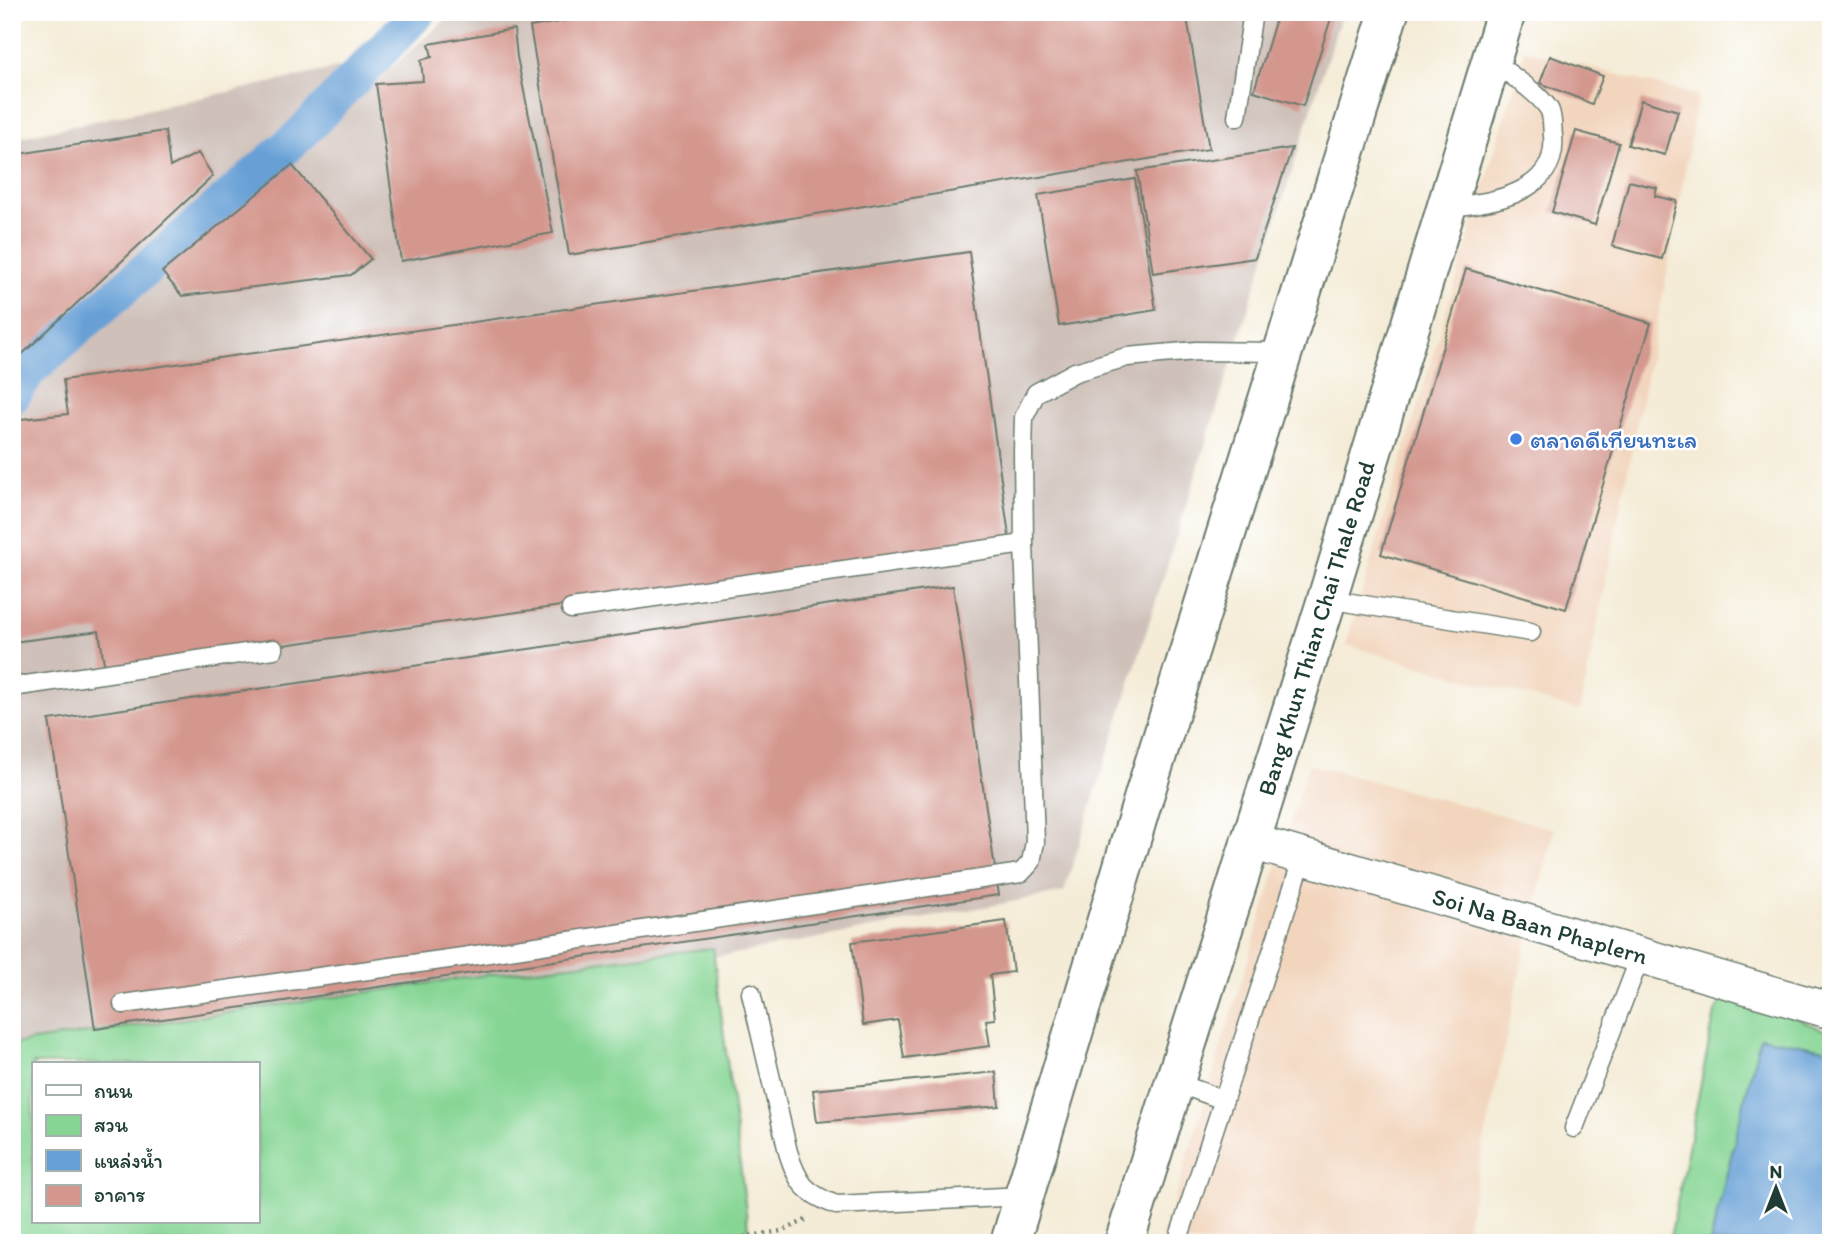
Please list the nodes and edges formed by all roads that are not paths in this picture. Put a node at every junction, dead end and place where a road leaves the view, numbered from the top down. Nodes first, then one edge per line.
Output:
1 (1253, 12) edge
2 (1389, 12) edge
3 (1506, 12) edge
4 (1491, 61) junction
5 (1237, 117) dead end
6 (1446, 207) junction
7 (1282, 352) junction
8 (1024, 544) junction
9 (1327, 599) junction
10 (571, 609) dead end
11 (1531, 632) dead end
12 (274, 649) dead end
13 (12, 687) edge
14 (1249, 841) junction
15 (1303, 857) junction
16 (1641, 955) junction
17 (751, 993) dead end
18 (124, 1004) dead end
19 (1831, 1011) edge
20 (1174, 1082) junction
21 (1224, 1100) junction
22 (1574, 1128) dead end
23 (1024, 1196) junction
24 (1010, 1243) edge
25 (1124, 1243) edge
26 (1177, 1243) edge

1 - 5 lane
2 - 7 main road
3 - 4 main road, Bang Khun Thian Chai Thale Road
4 - 6 main road, Bang Khun Thian Chai Thale Road
4 - 6 lane
6 - 9 main road, Bang Khun Thian Chai Thale Road
7 - 8 lane
7 - 23 main road
8 - 10 lane
8 - 18 lane
9 - 11 lane
9 - 14 main road, Bang Khun Thian Chai Thale Road
12 - 13 lane
14 - 15 street, Soi Na Baan Phaplern
14 - 20 main road, Bang Khun Thian Chai Thale Road
15 - 16 street, Soi Na Baan Phaplern
15 - 21 lane
16 - 19 street, Soi Na Baan Phaplern
16 - 22 lane
17 - 23 lane
20 - 21 lane
20 - 25 main road, Bang Khun Thian Chai Thale Road
21 - 26 lane
23 - 24 main road

